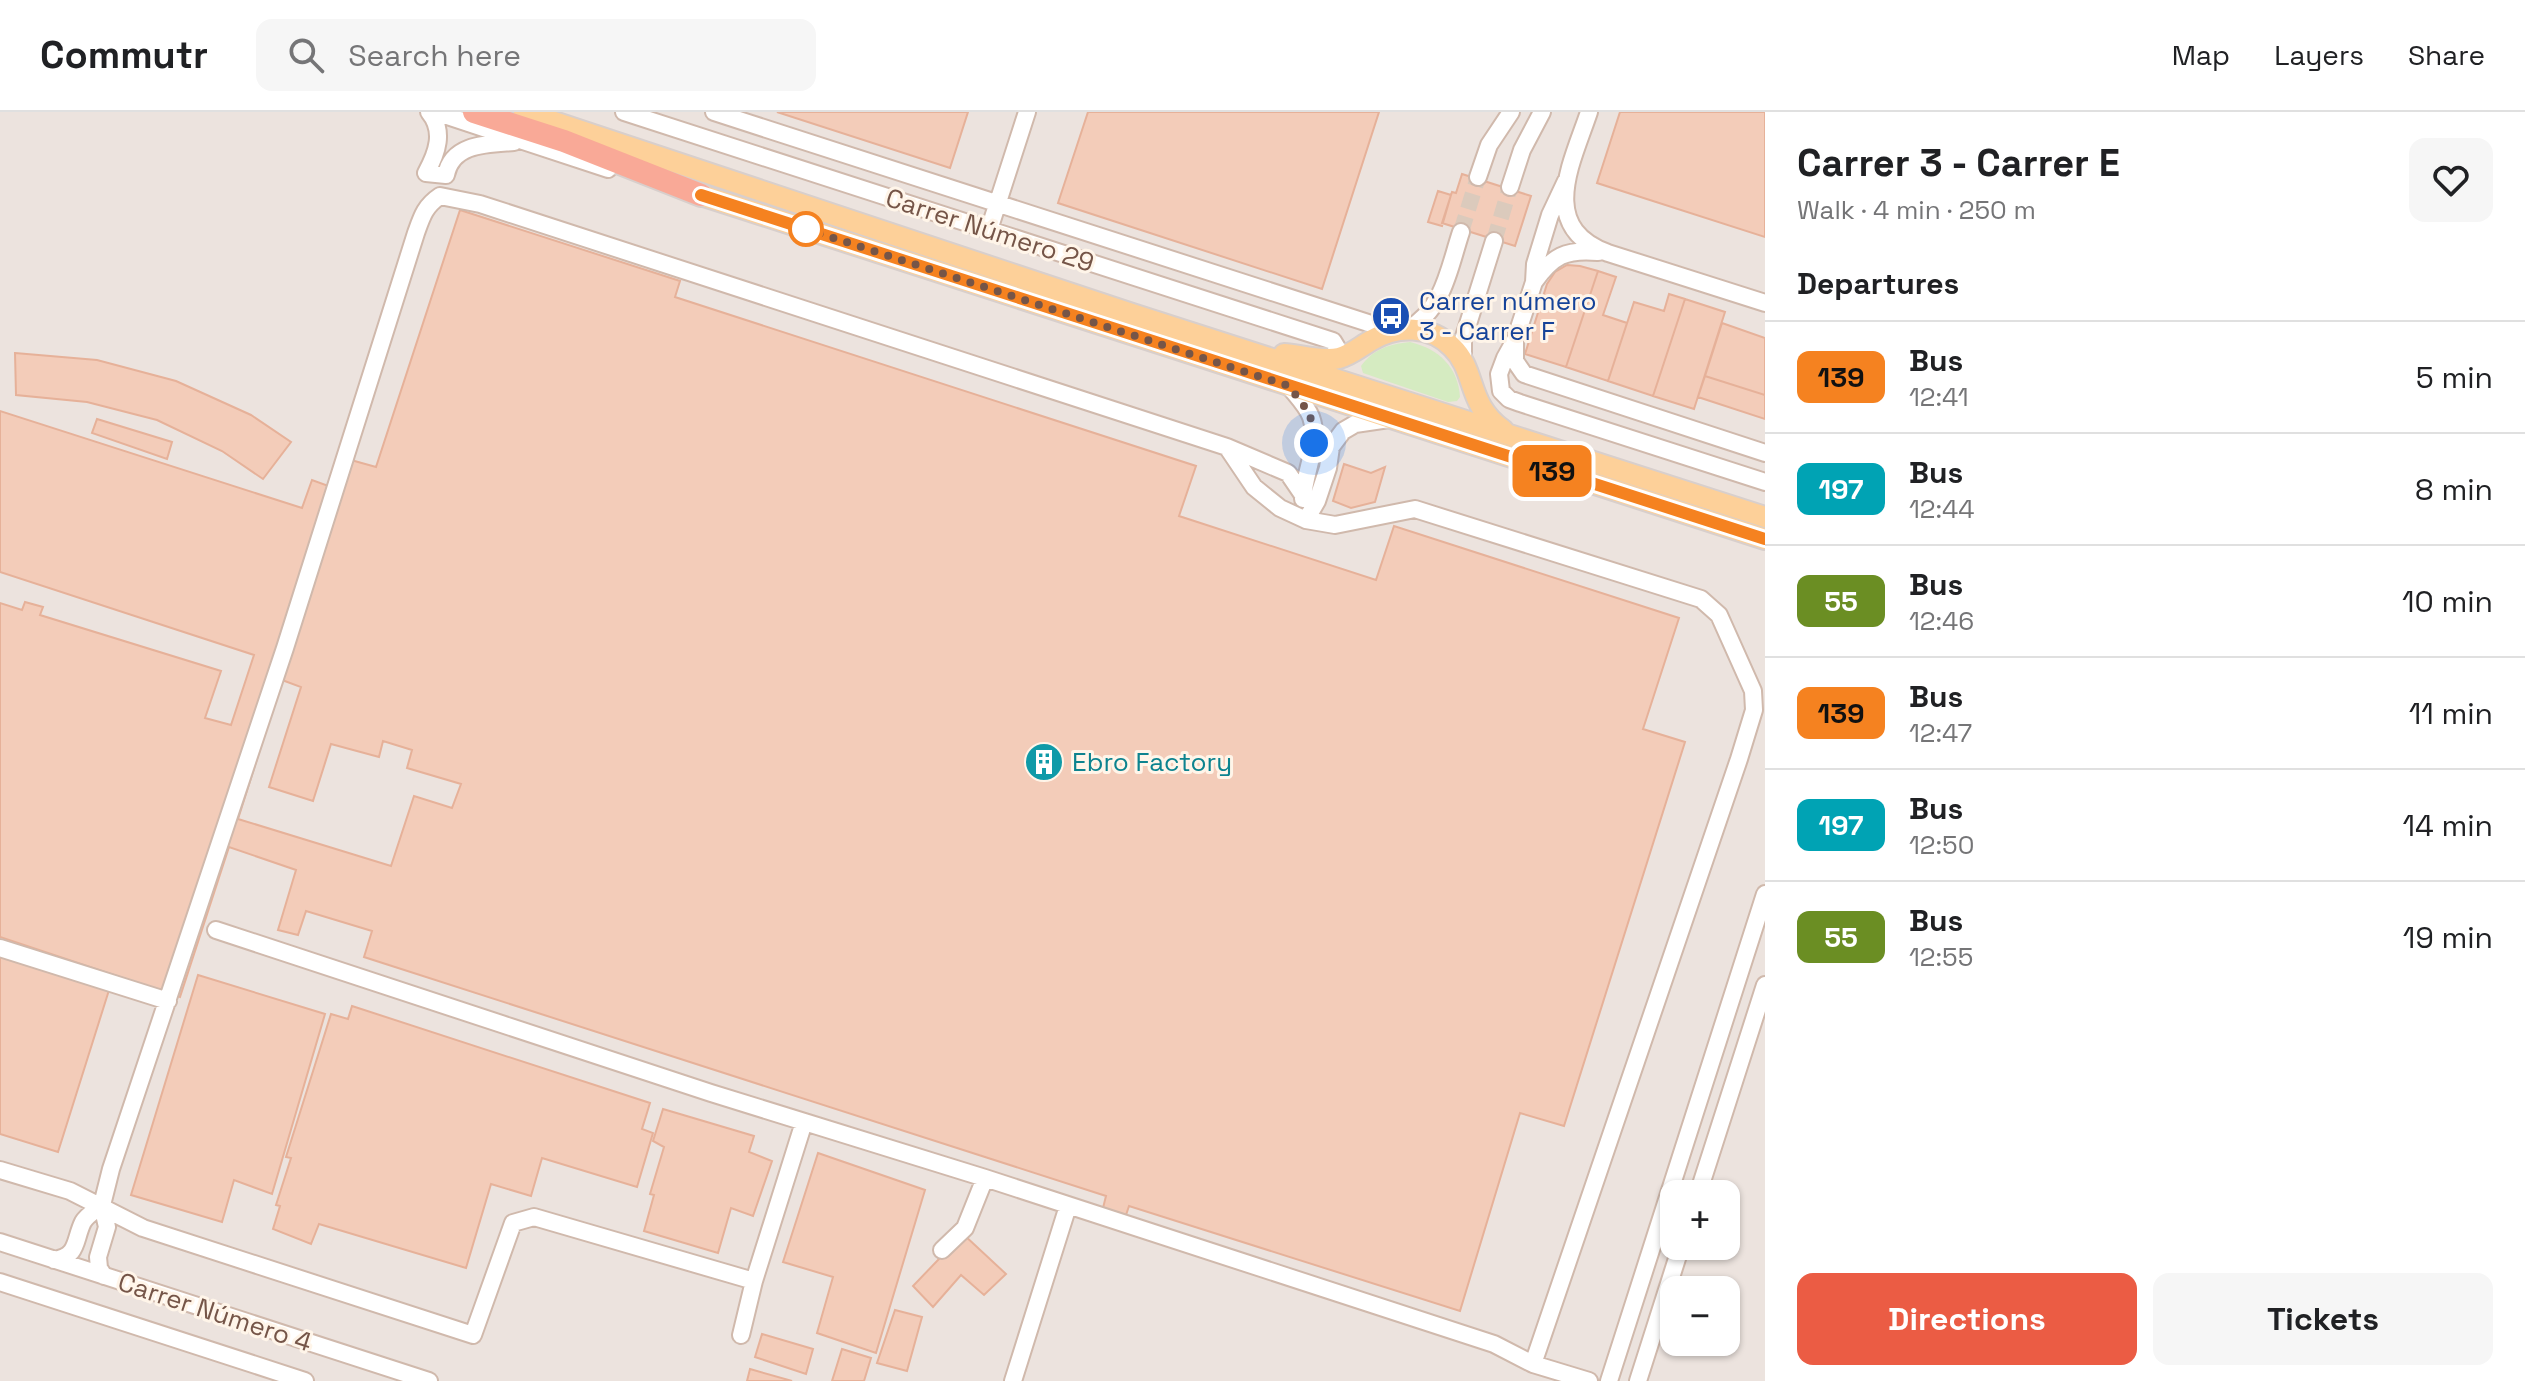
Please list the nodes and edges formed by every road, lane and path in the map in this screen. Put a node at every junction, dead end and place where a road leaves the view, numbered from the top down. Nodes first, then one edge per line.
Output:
1 (432, 112) edge
2 (474, 112) edge
3 (524, 112) edge
4 (624, 112) edge
5 (714, 112) edge
6 (1027, 112) edge
7 (1511, 112) edge
8 (1542, 112) edge
9 (1589, 112) edge
10 (739, 120) junction
11 (524, 141) junction
12 (730, 146) junction
13 (1478, 177) tunnel mouth
14 (1566, 181) junction
15 (1510, 187) tunnel mouth
16 (701, 195) junction
17 (998, 204) junction
18 (989, 230) junction
19 (1461, 232) tunnel mouth
20 (1494, 241) tunnel mouth
21 (1608, 253) junction
22 (1534, 282) junction
23 (1765, 303) edge
24 (1339, 314) junction
25 (1401, 330) junction
26 (1515, 340) junction
27 (1331, 350) junction
28 (1251, 352) junction
29 (1463, 363) junction
30 (1530, 377) junction
31 (1289, 386) junction
32 (1520, 403) junction
33 (1390, 419) junction
34 (1509, 435) junction
35 (1227, 447) junction
36 (1765, 453) edge
37 (1765, 482) edge
38 (1303, 495) junction
39 (1765, 517) edge
40 (1306, 520) junction
41 (1755, 536) edge
42 (1765, 546) edge
43 (1765, 894) edge
44 (216, 930) dead end
45 (0, 948) edge
46 (1765, 985) edge
47 (168, 1001) junction
48 (804, 1122) junction
49 (0, 1170) edge
50 (985, 1178) junction
51 (1702, 1180) edge
52 (102, 1205) junction
53 (1068, 1206) junction
54 (0, 1242) edge
55 (942, 1250) dead end
56 (54, 1260) junction
57 (1677, 1260) edge
58 (104, 1276) junction
59 (754, 1281) junction
60 (0, 1282) edge
61 (741, 1335) dead end
62 (1533, 1364) junction
63 (305, 1381) edge
64 (429, 1381) edge
65 (1013, 1381) edge
66 (1589, 1381) edge
67 (1609, 1381) edge
68 (1638, 1381) edge

1 - 11 street
1 - 11 street
2 - 16 highway
3 - 28 main road
4 - 12 street, Carrer Número 29
5 - 10 street, Carrer Número 29
6 - 17 street
7 - 13 street
8 - 15 street
9 - 14 street
10 - 12 street
10 - 17 street, Carrer Número 29
11 - 16 street
12 - 18 street, Carrer Número 29
14 - 21 street
14 - 22 street
16 - 31 main road
17 - 18 street
17 - 24 street, Carrer Número 29
18 - 27 street, Carrer Número 29
19 - 25 street
20 - 29 street
21 - 22 street
21 - 23 street
22 - 26 street
24 - 25 street, Carrer Número 29
24 - 27 street
25 - 27 main road
25 - 29 main road
26 - 30 street
26 - 32 street
27 - 28 main road
28 - 34 main road
29 - 34 main road
30 - 32 street
30 - 36 street
31 - 33 main road
31 - 38 street
32 - 37 street
33 - 40 street
33 - 41 main road
34 - 39 main road
35 - 38 street
35 - 40 street
35 - 47 street
38 - 40 street
40 - 62 street
41 - 42 street
43 - 67 street
44 - 48 street
45 - 47 street
46 - 51 street
47 - 52 street
48 - 50 street
48 - 59 street
49 - 52 street
50 - 53 street
50 - 55 street
52 - 56 street
52 - 58 street
52 - 59 street
53 - 62 street
53 - 65 street
54 - 56 street, Carrer Número 4
56 - 58 street, Carrer Número 4
57 - 68 street
58 - 64 street, Carrer Número 4
59 - 61 street
60 - 63 street, Carrer Número 4
62 - 66 street

